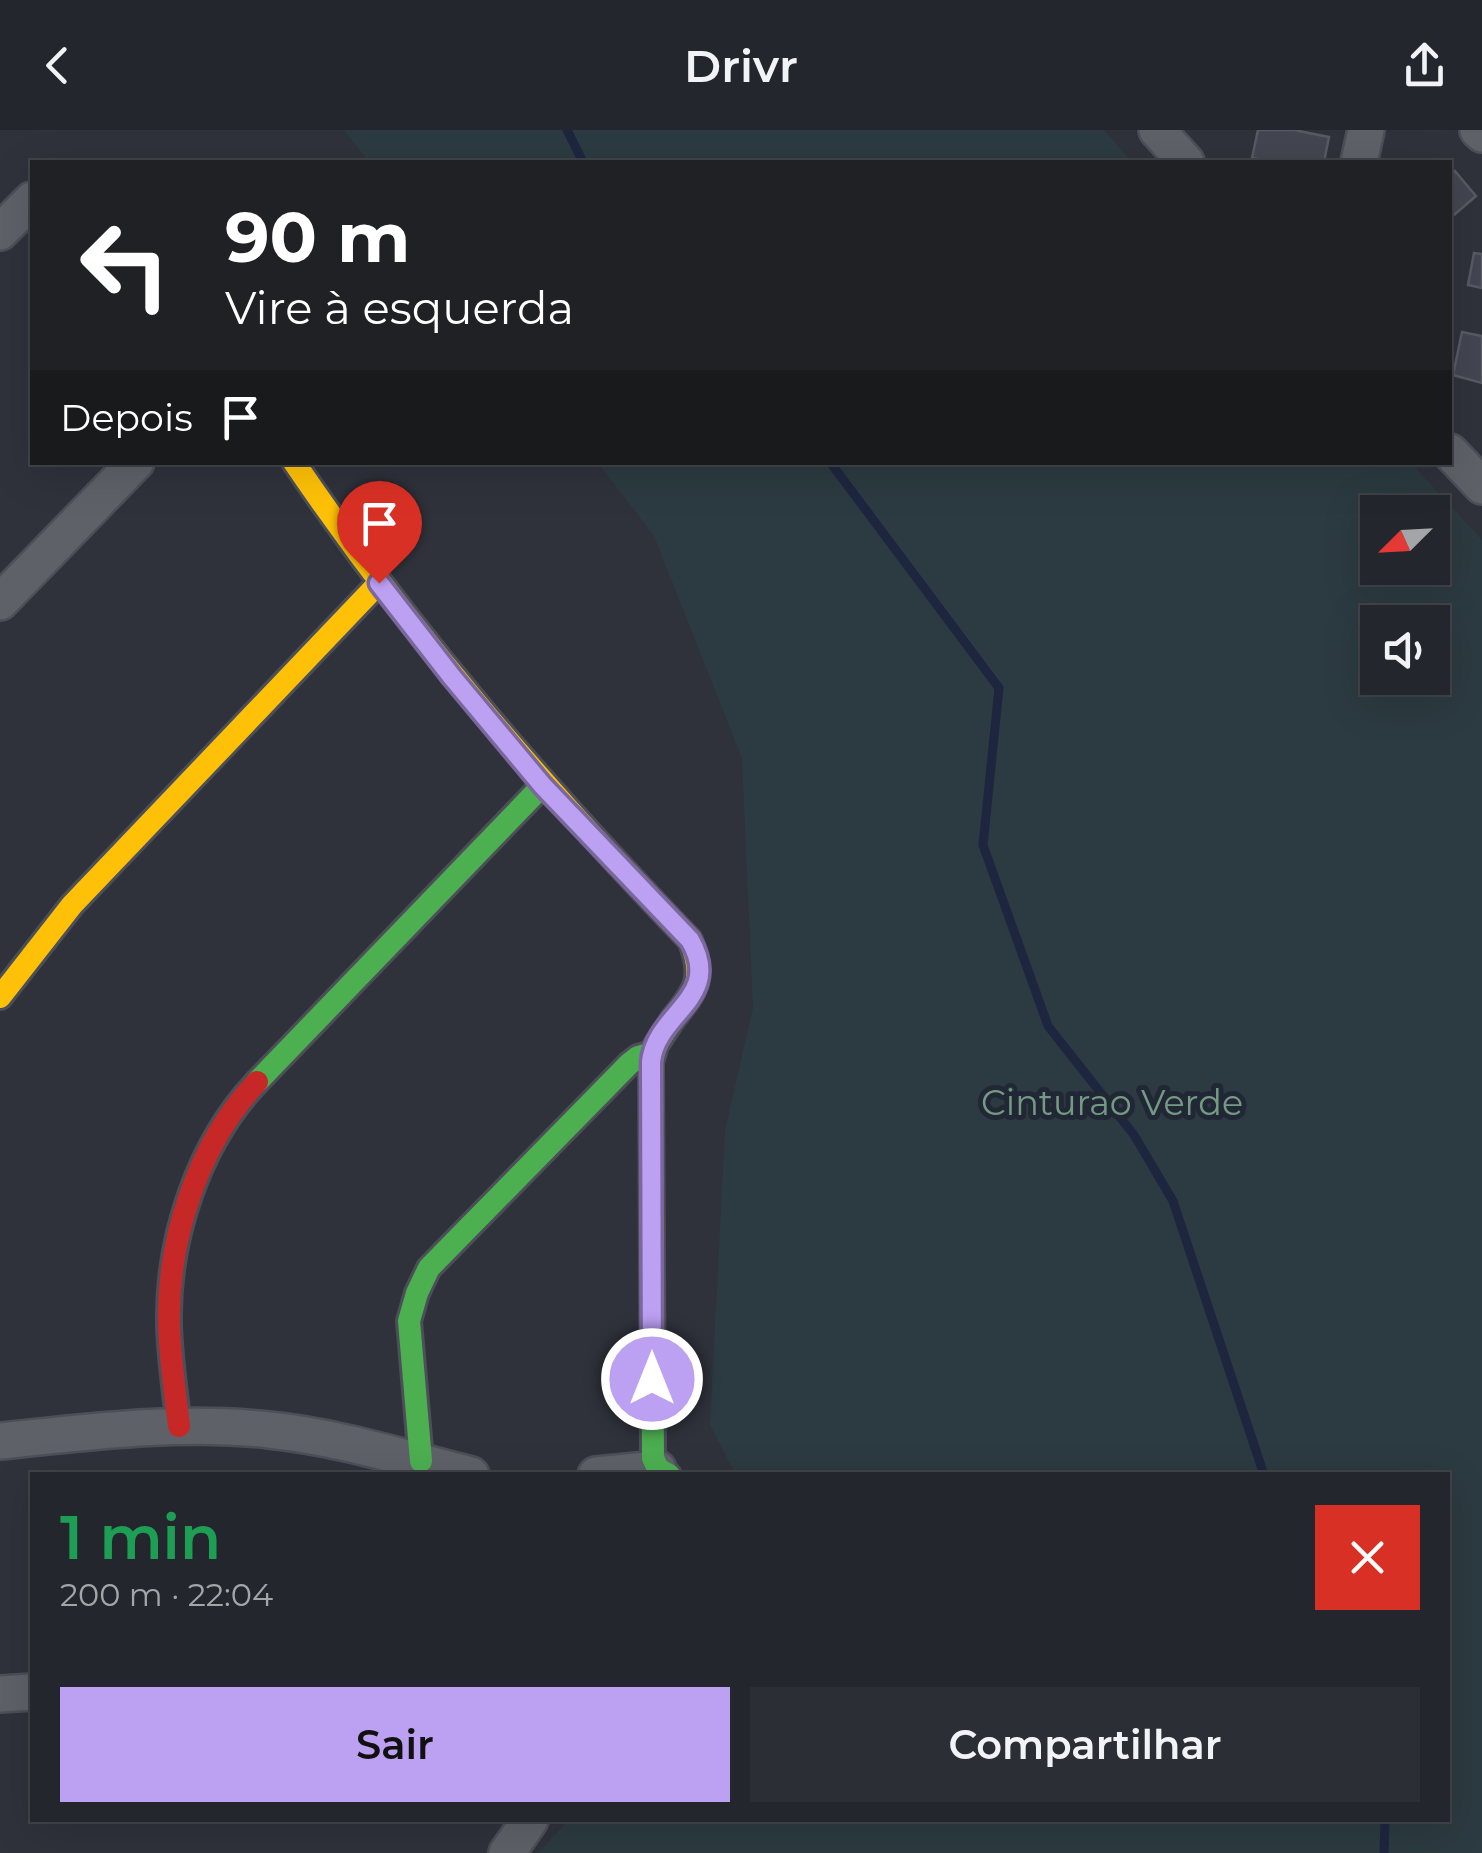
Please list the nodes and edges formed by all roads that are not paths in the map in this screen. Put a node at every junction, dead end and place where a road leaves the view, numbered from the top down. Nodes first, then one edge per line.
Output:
1 (1157, 130) edge
2 (1366, 130) edge
3 (1184, 160) edge
4 (1360, 160) edge
5 (1452, 454) edge
6 (133, 465) edge
7 (296, 465) edge
8 (1482, 486) edge
9 (379, 583) junction
10 (0, 602) edge
11 (543, 786) junction
12 (0, 997) edge
13 (652, 1053) junction
14 (179, 1426) junction
15 (0, 1441) edge
16 (421, 1461) junction
17 (460, 1472) edge
18 (664, 1472) edge
19 (30, 1692) edge
20 (0, 1694) edge
21 (529, 1822) edge
22 (507, 1853) edge

1 - 3 street
2 - 4 street
5 - 8 street
6 - 10 street
7 - 9 street
9 - 11 street
9 - 12 street
11 - 13 street
11 - 14 street
13 - 16 street
13 - 18 street
14 - 15 street
14 - 16 street
16 - 17 street
19 - 20 street
21 - 22 street

